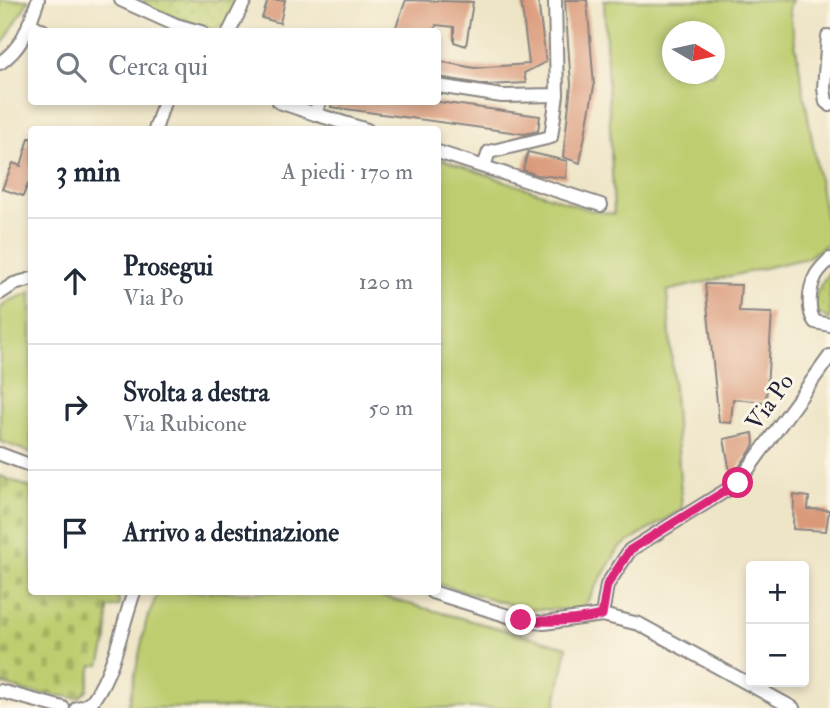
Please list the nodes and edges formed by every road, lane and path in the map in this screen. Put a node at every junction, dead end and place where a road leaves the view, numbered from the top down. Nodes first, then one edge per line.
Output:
1 (37, 0) edge
2 (121, 0) edge
3 (245, 0) edge
4 (555, 0) edge
5 (29, 23) junction
6 (38, 28) edge
7 (188, 28) edge
8 (231, 28) edge
9 (828, 36) dead end
10 (0, 63) edge
11 (441, 86) edge
12 (557, 95) junction
13 (163, 105) edge
14 (298, 105) edge
15 (830, 105) edge
16 (317, 108) edge
17 (156, 126) edge
18 (357, 126) edge
19 (441, 153) edge
20 (484, 166) junction
21 (601, 205) dead end
22 (830, 259) edge
23 (28, 280) edge
24 (0, 293) edge
25 (830, 325) edge
26 (830, 356) edge
27 (0, 454) edge
28 (28, 464) edge
29 (133, 595) edge
30 (441, 595) edge
31 (602, 615) junction
32 (0, 691) edge
33 (63, 708) edge
34 (77, 708) edge
35 (793, 708) edge

1 - 5 street
2 - 7 street
3 - 8 street
4 - 12 street
5 - 6 street
5 - 10 street
9 - 15 street
11 - 12 street
12 - 20 street
13 - 17 street
14 - 16 street
16 - 18 street
19 - 20 street
20 - 21 street
22 - 25 street
23 - 24 street
26 - 31 street, Via Po
27 - 28 street
29 - 34 street
30 - 31 street
31 - 35 street
32 - 33 street

